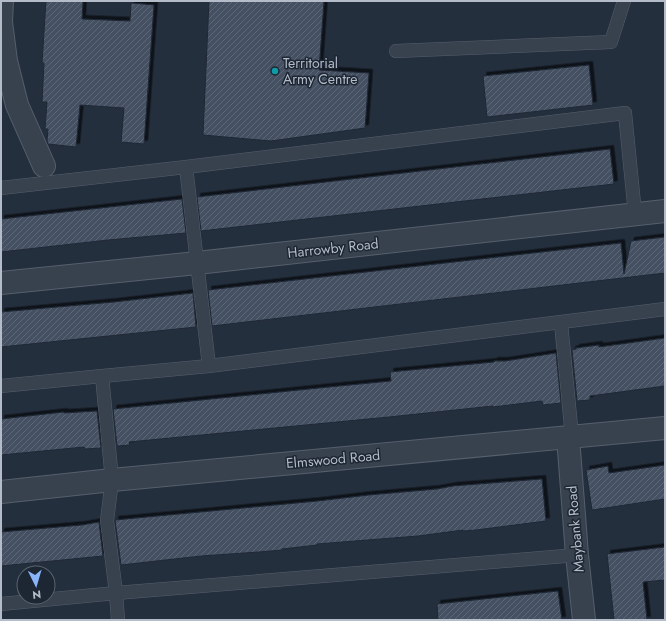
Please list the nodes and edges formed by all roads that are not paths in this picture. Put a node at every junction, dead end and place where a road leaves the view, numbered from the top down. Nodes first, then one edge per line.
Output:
1 (2, 1) edge
2 (624, 1) edge
3 (396, 51) dead end
4 (44, 166) dead end
5 (186, 167) junction
6 (1, 188) edge
7 (665, 211) edge
8 (636, 214) junction
9 (198, 263) junction
10 (1, 283) edge
11 (665, 309) edge
12 (561, 323) junction
13 (209, 366) junction
14 (102, 376) junction
15 (1, 386) edge
16 (665, 428) edge
17 (570, 437) junction
18 (112, 480) junction
19 (1, 492) edge
20 (577, 555) junction
21 (116, 593) junction
22 (1, 604) edge
23 (118, 620) edge
24 (584, 620) edge

1 - 4 street
2 - 3 lane
5 - 6 lane
5 - 8 lane
5 - 9 lane
7 - 8 street, Harrowby Road
8 - 9 street, Harrowby Road
9 - 10 street, Harrowby Road
9 - 13 lane
11 - 12 lane
12 - 13 lane
12 - 17 lane
13 - 14 lane
14 - 15 lane
14 - 18 lane
16 - 17 street, Elmswood Road
17 - 18 street, Elmswood Road
17 - 20 street, Maybank Road
18 - 19 street, Elmswood Road
18 - 21 lane
20 - 21 lane
20 - 24 street, Maybank Road
21 - 22 lane
21 - 23 lane

